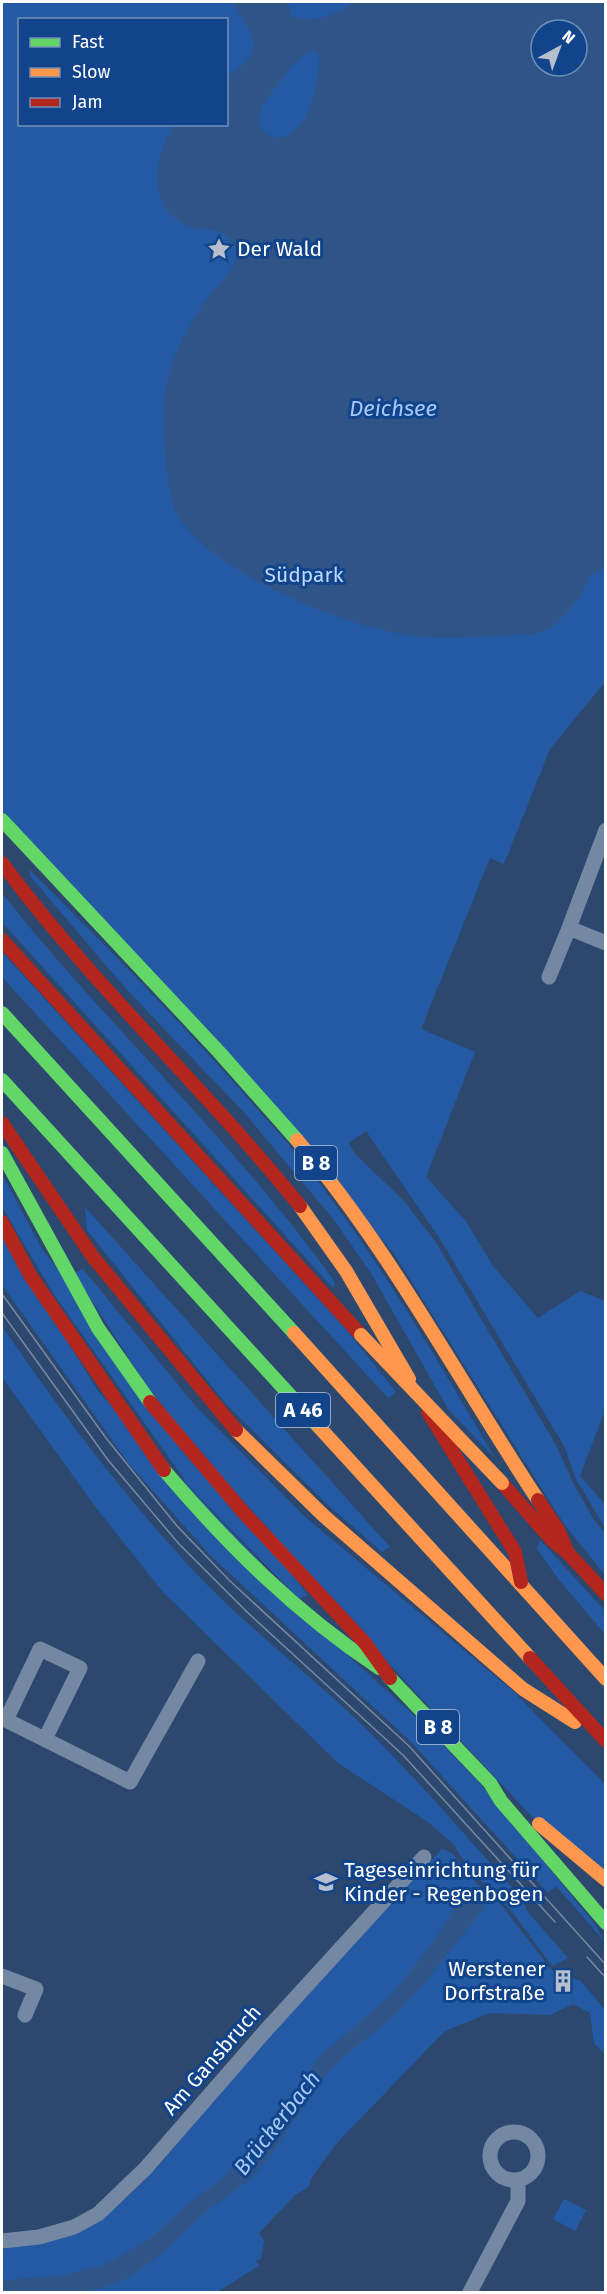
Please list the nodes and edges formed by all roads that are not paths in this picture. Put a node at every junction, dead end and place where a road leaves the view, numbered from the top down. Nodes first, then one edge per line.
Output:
1 (2, 820) edge
2 (606, 830) edge
3 (2, 863) edge
4 (569, 928) junction
5 (2, 940) edge
6 (606, 943) edge
7 (549, 977) dead end
8 (2, 1012) edge
9 (2, 1080) edge
10 (2, 1123) edge
11 (2, 1153) edge
12 (2, 1222) edge
13 (568, 1552) junction
14 (522, 1587) junction
15 (606, 1594) edge
16 (198, 1661) dead end
17 (385, 1672) junction
18 (606, 1679) edge
19 (4, 1719) edge
20 (45, 1739) junction
21 (605, 1741) edge
22 (490, 1782) junction
23 (424, 1857) dead end
24 (606, 1880) edge
25 (606, 1923) edge
26 (2, 1976) edge
27 (25, 2015) dead end
28 (518, 2180) dead end
29 (2, 2241) edge
30 (470, 2292) edge

1 - 13 main road, B 8
2 - 4 street
3 - 14 main road
4 - 6 street
4 - 7 street
5 - 13 main road, bridge
8 - 14 main road, A 46
9 - 21 main road, A 46
10 - 21 main road, A 46
11 - 17 main road, B 8
12 - 17 main road
13 - 15 main road, B 8
14 - 18 main road, A 46
16 - 20 street
17 - 22 main road, B 8
19 - 20 street
19 - 20 street
22 - 24 main road, B 8
22 - 25 main road, B 8
23 - 29 street, Am Gansbruch
26 - 27 street
28 - 30 street

